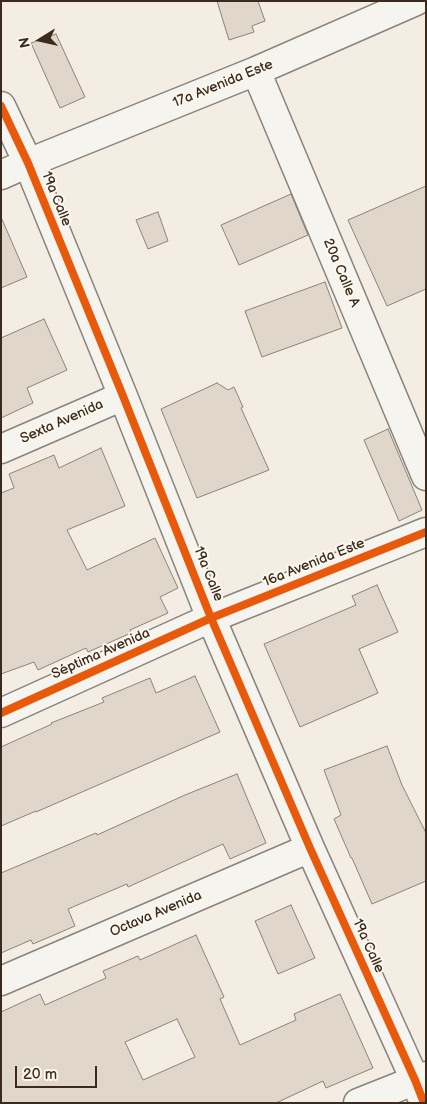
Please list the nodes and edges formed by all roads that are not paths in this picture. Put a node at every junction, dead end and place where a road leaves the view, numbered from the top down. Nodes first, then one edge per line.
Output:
1 (416, 1) edge
2 (256, 71) junction
3 (1, 106) edge
4 (28, 163) junction
5 (1, 175) edge
6 (123, 396) junction
7 (1, 449) edge
8 (426, 476) edge
9 (426, 532) edge
10 (211, 618) junction
11 (1, 713) edge
12 (310, 848) junction
13 (1, 981) edge
14 (422, 1086) edge
15 (358, 1103) edge

1 - 2 street, 17a Avenida Este
2 - 4 street, 17a Avenida Este
2 - 8 street, 20a Calle A
3 - 4 street, 19a Calle
4 - 5 street, 17a Avenida Este
4 - 6 street, 19a Calle
6 - 7 street, Sexta Avenida
6 - 10 street, 19a Calle
9 - 10 street, 16a Avenida Este
10 - 11 street, Séptima Avenida
10 - 12 street, 19a Calle
12 - 13 street, Octava Avenida
12 - 14 street, 19a Calle
14 - 15 street

